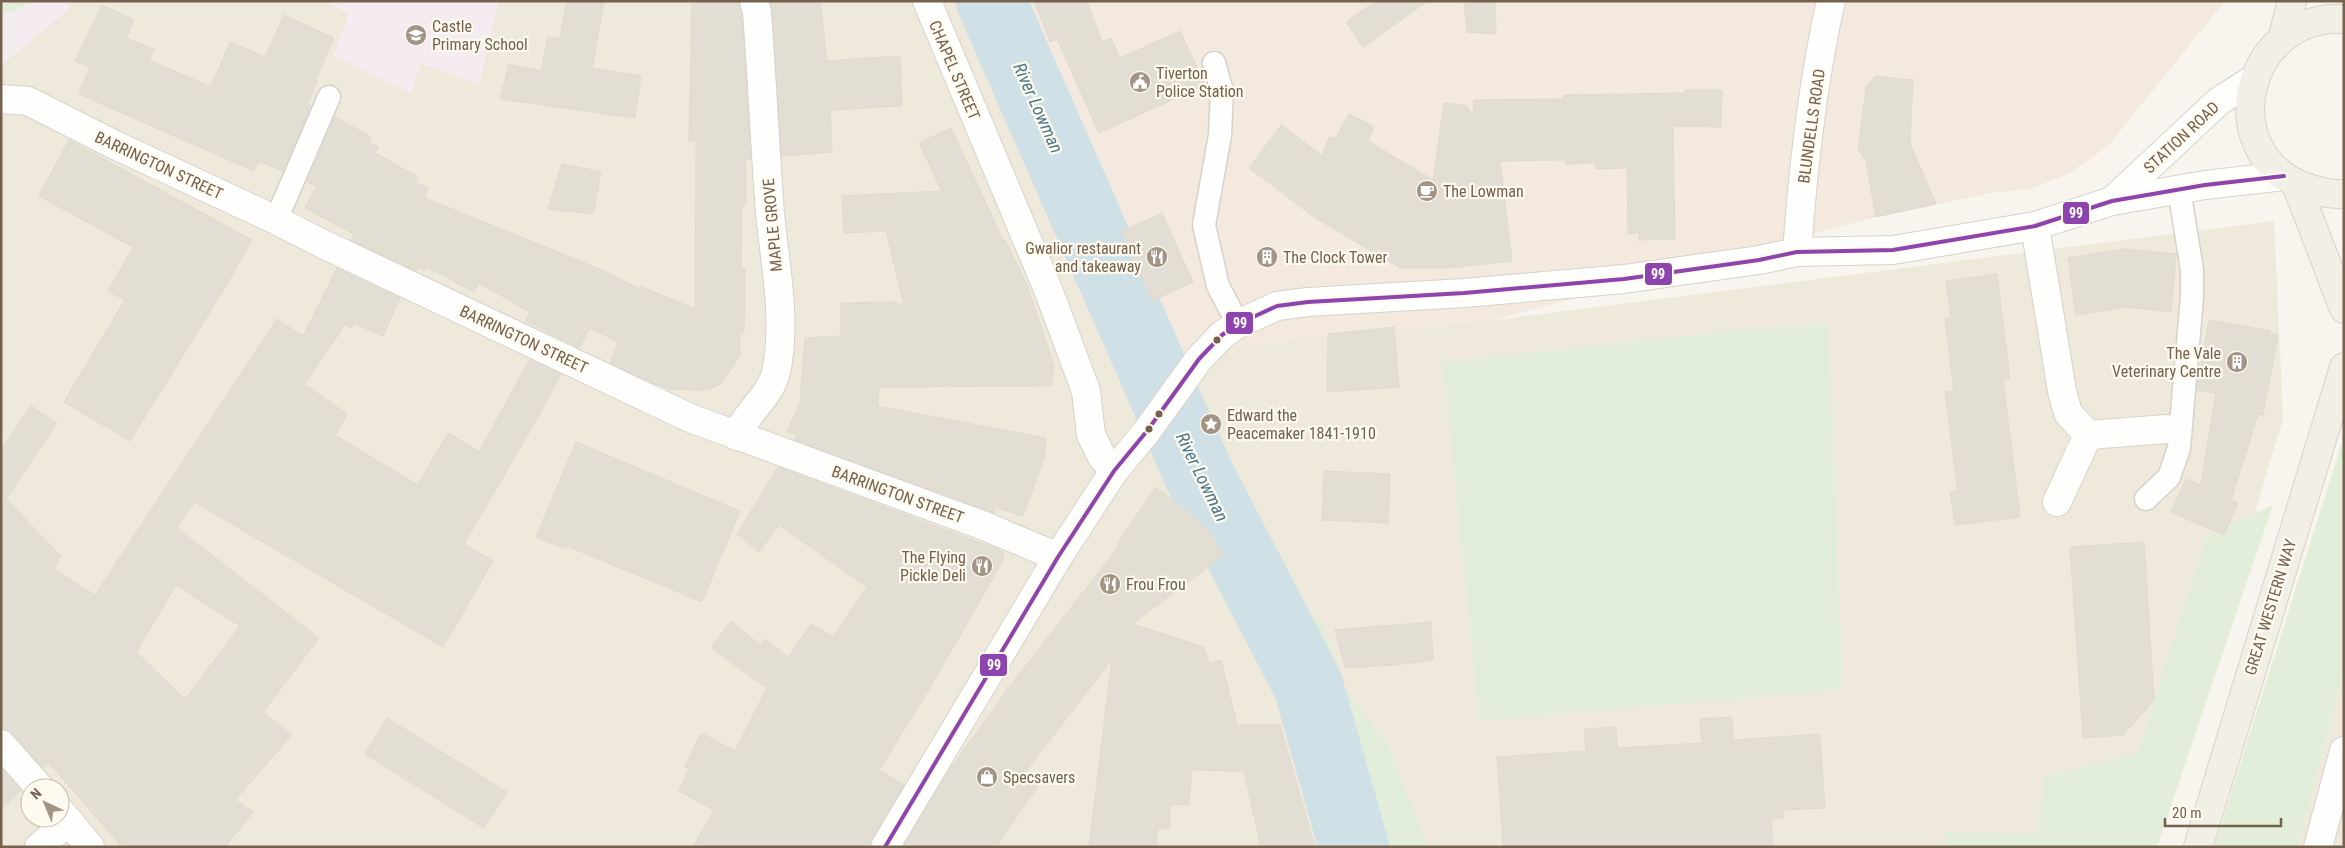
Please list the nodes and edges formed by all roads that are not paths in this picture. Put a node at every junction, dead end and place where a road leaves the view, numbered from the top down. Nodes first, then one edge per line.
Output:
1 (754, 1) edge
2 (927, 1) edge
3 (1831, 1) edge
4 (2292, 1) edge
5 (2344, 19) edge
6 (2283, 36) junction
7 (1214, 63) dead end
8 (2254, 79) junction
9 (329, 97) dead end
10 (1, 99) edge
11 (2290, 180) junction
12 (2179, 189) junction
13 (2344, 194) edge
14 (2112, 201) junction
15 (276, 220) junction
16 (2036, 226) junction
17 (1797, 252) junction
18 (2344, 309) edge
19 (1238, 324) junction
20 (2344, 367) edge
21 (2167, 429) dead end
22 (2088, 435) junction
23 (736, 436) junction
24 (1114, 471) junction
25 (2146, 499) dead end
26 (2057, 502) dead end
27 (1058, 557) junction
28 (1, 744) edge
29 (2344, 751) edge
30 (31, 778) edge
31 (70, 822) edge
32 (55, 828) edge
33 (38, 847) edge
34 (90, 847) edge
35 (885, 847) edge
36 (2198, 847) edge
37 (2318, 847) edge

1 - 23 street, MAPLE GROVE
2 - 24 street, CHAPEL STREET
3 - 17 street, BLUNDELLS ROAD
4 - 6 main road
5 - 6 main road
6 - 8 main road
7 - 19 lane
8 - 11 main road
8 - 14 street, STATION ROAD
9 - 15 lane
10 - 15 street, BARRINGTON STREET
11 - 12 street, STATION ROAD
11 - 13 main road
11 - 18 main road
12 - 14 street, STATION ROAD
12 - 25 lane
14 - 16 street, STATION ROAD
15 - 23 street, BARRINGTON STREET
16 - 17 street, STATION ROAD
16 - 22 street
17 - 19 street, STATION ROAD
19 - 24 street, STATION ROAD
20 - 36 main road, GREAT WESTERN WAY
21 - 22 street
22 - 26 street
23 - 27 street, BARRINGTON STREET
24 - 27 street, STATION ROAD
27 - 35 street, STATION ROAD
28 - 30 street
29 - 37 street
31 - 34 street
32 - 33 street

